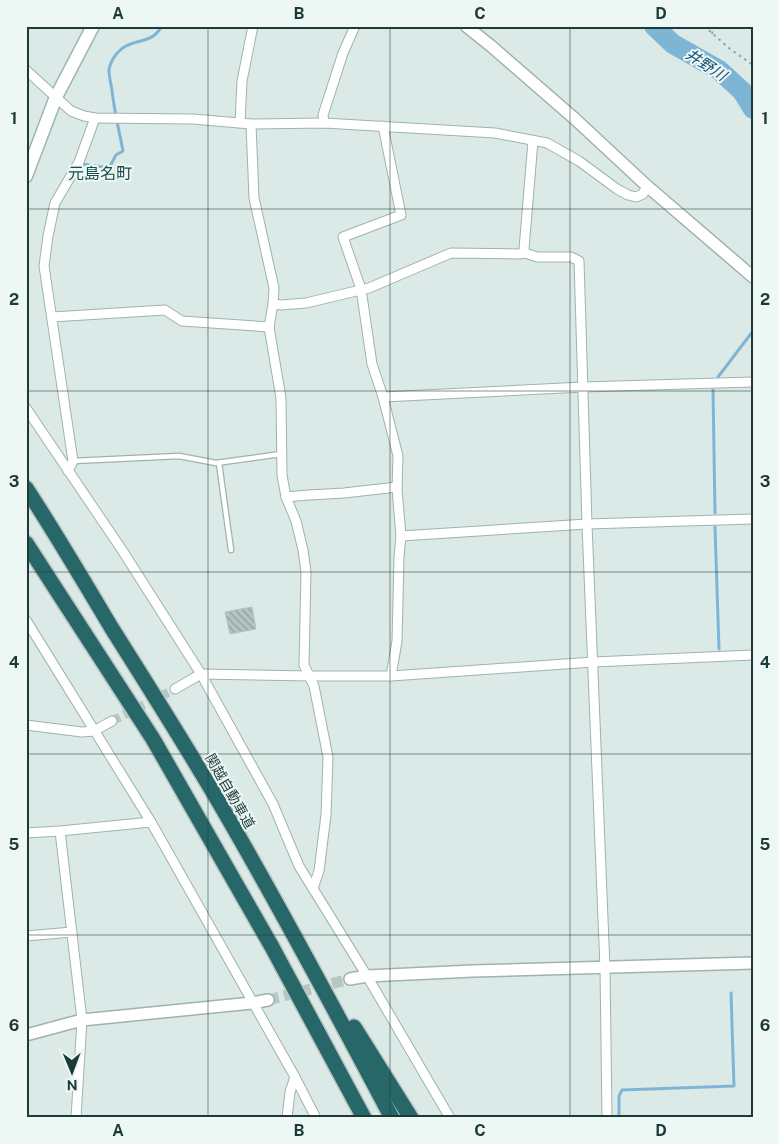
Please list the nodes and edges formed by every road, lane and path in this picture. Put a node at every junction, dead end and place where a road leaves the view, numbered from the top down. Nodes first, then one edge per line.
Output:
1 (93, 26) edge
2 (252, 26) edge
3 (355, 26) edge
4 (466, 26) edge
5 (704, 26) edge
6 (714, 26) edge
7 (712, 34) junction
8 (753, 65) edge
9 (26, 70) edge
10 (56, 98) junction
11 (95, 118) junction
12 (240, 123) junction
13 (324, 123) junction
14 (251, 124) junction
15 (383, 126) junction
16 (533, 141) junction
17 (26, 176) edge
18 (647, 186) junction
19 (524, 253) junction
20 (753, 278) edge
21 (361, 289) junction
22 (274, 304) junction
23 (52, 317) junction
24 (270, 327) junction
25 (753, 382) edge
26 (583, 387) junction
27 (383, 397) junction
28 (26, 408) edge
29 (281, 454) junction
30 (73, 461) junction
31 (219, 463) junction
32 (68, 471) junction
33 (397, 487) junction
34 (26, 488) edge
35 (286, 497) junction
36 (753, 519) edge
37 (587, 524) junction
38 (402, 536) junction
39 (26, 543) edge
40 (231, 550) dead end
41 (26, 620) edge
42 (30, 633) edge
43 (753, 654) edge
44 (593, 662) junction
45 (201, 674) junction
46 (309, 676) junction
47 (391, 676) junction
48 (175, 689) tunnel mouth
49 (112, 721) tunnel mouth
50 (26, 725) edge
51 (94, 731) junction
52 (151, 822) junction
53 (60, 831) junction
54 (26, 833) edge
55 (313, 888) junction
56 (72, 932) junction
57 (26, 936) edge
58 (294, 936) junction
59 (753, 963) edge
60 (605, 968) junction
61 (367, 976) junction
62 (350, 979) tunnel mouth
63 (268, 1000) tunnel mouth
64 (252, 1003) junction
65 (82, 1020) junction
66 (26, 1035) edge
67 (339, 1070) junction
68 (295, 1078) junction
69 (76, 1118) edge
70 (287, 1118) edge
71 (316, 1118) edge
72 (359, 1118) edge
73 (364, 1118) edge
74 (392, 1118) edge
75 (411, 1118) edge
76 (450, 1118) edge
77 (607, 1118) edge

1 - 10 main road
2 - 12 street
3 - 13 street
4 - 18 street
5 - 7 path
6 - 7 path
7 - 8 path
9 - 10 street
10 - 11 street
10 - 17 main road
11 - 12 street
11 - 23 street
12 - 14 street
13 - 14 street
13 - 15 street
14 - 22 street
15 - 16 street
15 - 21 street
16 - 18 street
16 - 19 street
18 - 20 street
19 - 21 street
19 - 26 street
21 - 22 street
21 - 27 street
22 - 24 street
23 - 24 street
23 - 30 street
24 - 29 street
25 - 26 street
26 - 27 street
26 - 37 street
27 - 33 street
28 - 32 street
29 - 31 lane
29 - 35 street
30 - 31 lane
30 - 32 street
31 - 40 lane
32 - 45 street
33 - 35 street
33 - 38 street
34 - 58 highway, 関越自動車道
35 - 46 street
36 - 37 street
37 - 38 street
37 - 44 street
38 - 47 street
39 - 67 highway
41 - 42 street
42 - 51 street
43 - 44 street
44 - 47 street
44 - 60 street
45 - 46 street
45 - 48 street
45 - 55 street
46 - 47 street
46 - 55 street
49 - 51 street
50 - 51 street
51 - 52 street
52 - 53 street
52 - 64 street
53 - 54 street
53 - 56 street
55 - 61 street
56 - 57 street
56 - 65 street
58 - 74 highway, 関越自動車道
58 - 75 highway
59 - 60 street
60 - 61 street
60 - 77 street
61 - 62 street
61 - 76 street
63 - 64 street
64 - 65 street
64 - 68 street
65 - 66 street
65 - 69 street
67 - 72 highway
67 - 73 highway
68 - 70 street
68 - 71 street

